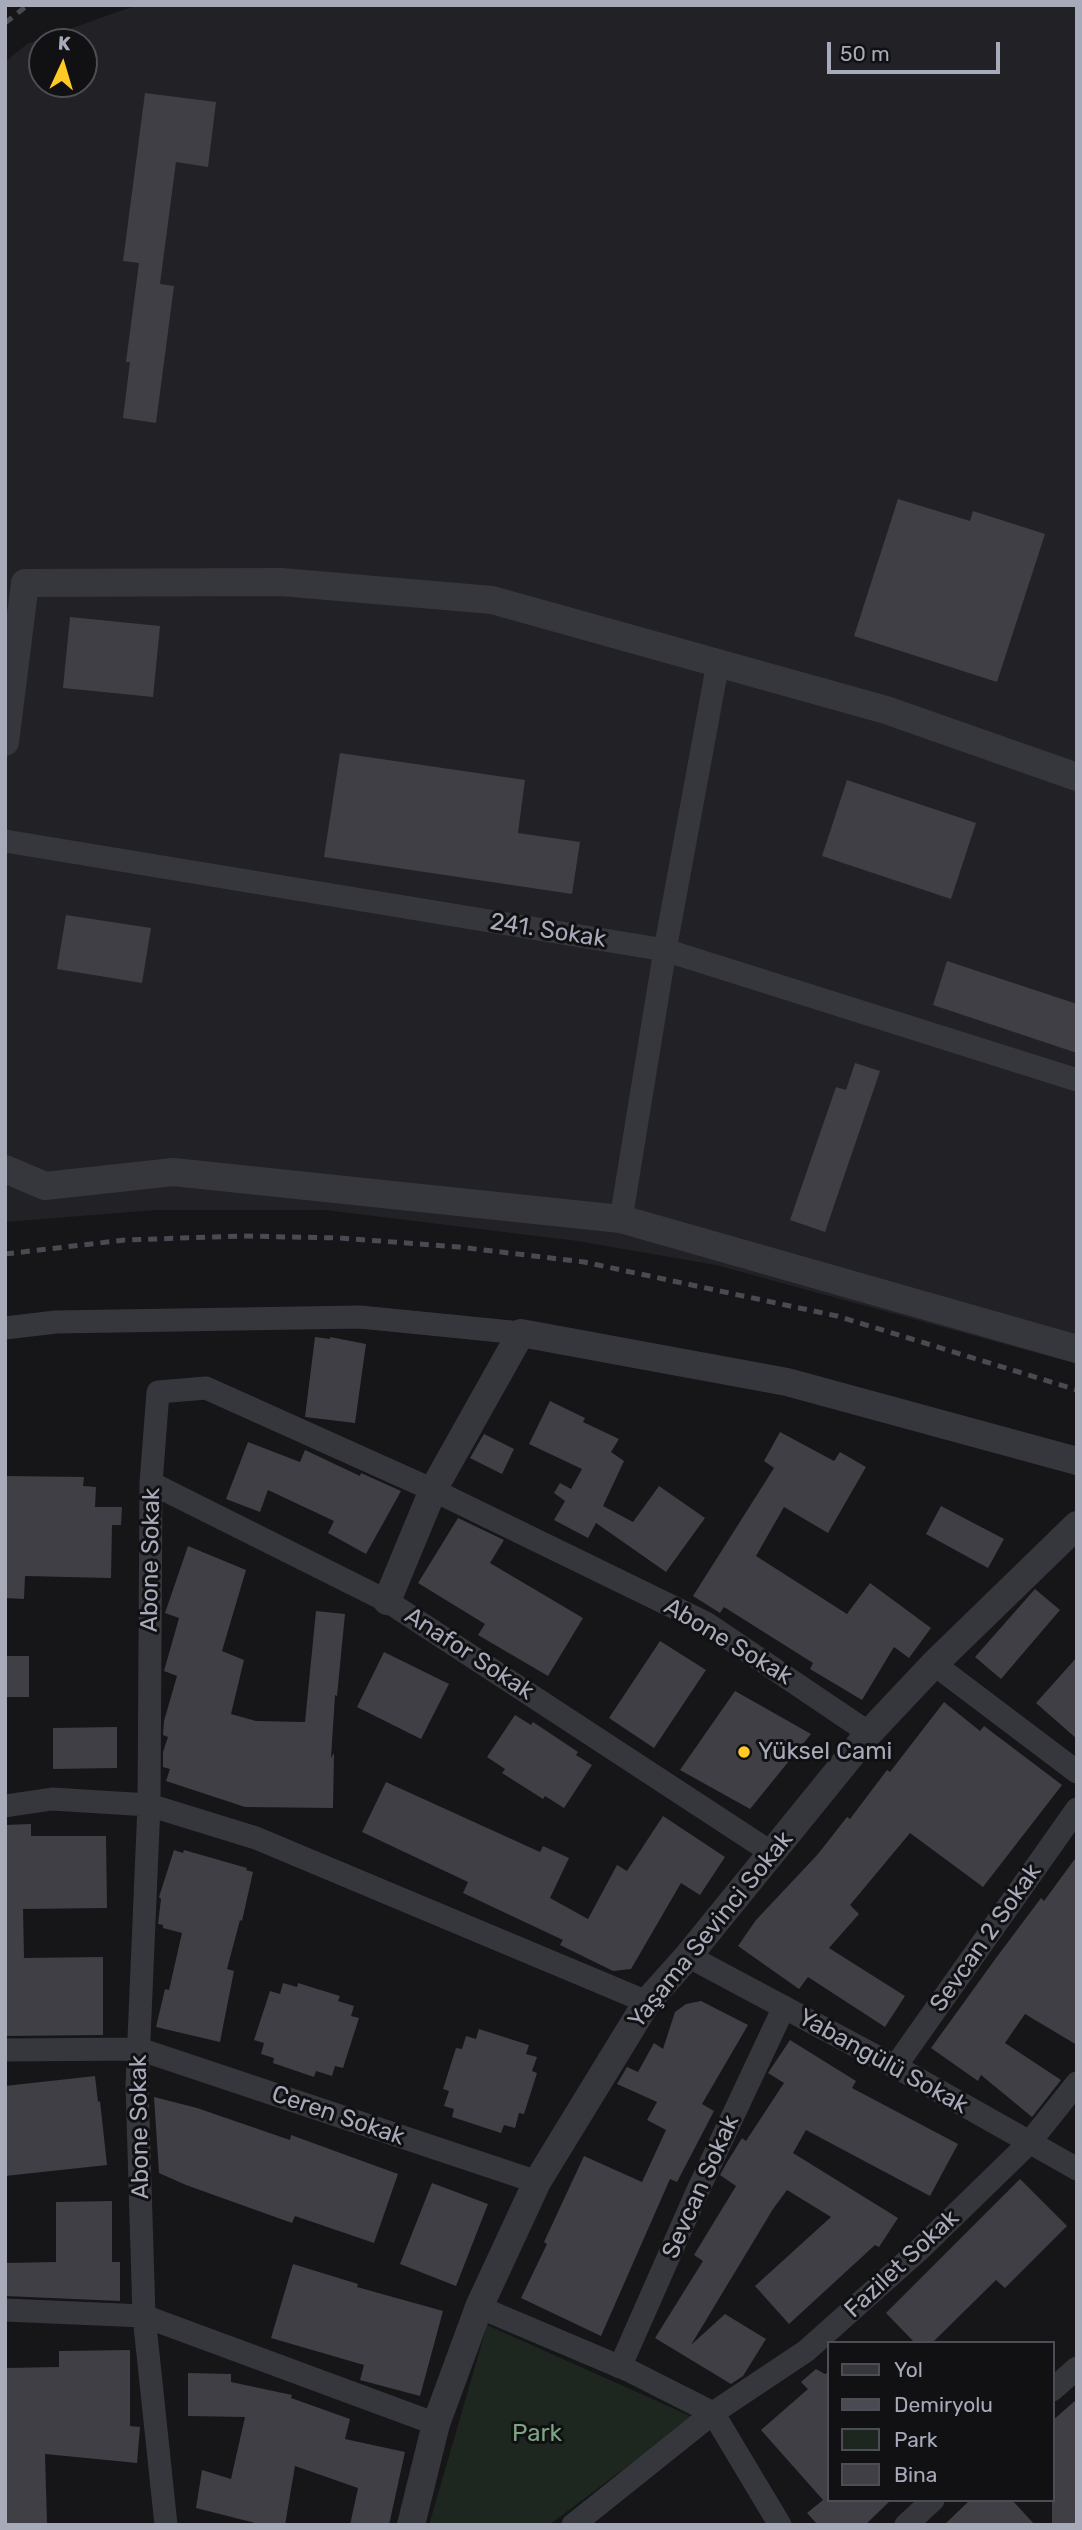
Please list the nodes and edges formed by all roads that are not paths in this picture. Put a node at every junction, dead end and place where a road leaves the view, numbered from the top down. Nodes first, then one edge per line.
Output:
1 (15, 589) edge
2 (718, 663) junction
3 (5, 742) edge
4 (1077, 777) edge
5 (5, 841) edge
6 (665, 950) junction
7 (1077, 1080) edge
8 (5, 1169) edge
9 (621, 1219) junction
10 (5, 1328) edge
11 (521, 1333) junction
12 (1077, 1349) edge
13 (1077, 1461) edge
14 (151, 1482) junction
15 (433, 1490) junction
16 (1077, 1525) edge
17 (387, 1601) junction
18 (934, 1664) junction
19 (869, 1733) junction
20 (1077, 1772) edge
21 (149, 1805) junction
22 (5, 1806) edge
23 (1077, 1809) edge
24 (772, 1853) junction
25 (688, 1956) junction
26 (647, 2002) junction
27 (784, 2007) junction
28 (139, 2049) junction
29 (5, 2050) edge
30 (895, 2067) junction
31 (1077, 2082) edge
32 (1029, 2143) junction
33 (1077, 2169) edge
34 (537, 2182) junction
35 (479, 2306) junction
36 (5, 2310) edge
37 (144, 2316) junction
38 (620, 2367) junction
39 (1077, 2368) edge
40 (1054, 2388) edge
41 (713, 2413) junction
42 (436, 2424) junction
43 (931, 2502) edge
44 (166, 2525) edge
45 (411, 2525) edge
46 (573, 2525) edge
47 (780, 2525) edge
48 (906, 2525) edge

1 - 2 street
1 - 3 street
2 - 4 street
2 - 6 street
5 - 6 street, 241. Sokak
6 - 7 street, 241. Sokak
6 - 9 street
8 - 9 street
9 - 12 street
10 - 11 street
11 - 13 street
11 - 15 street
14 - 15 street, Abone Sokak
14 - 17 street, Anafor Sokak
14 - 21 street, Abone Sokak
15 - 17 street
15 - 19 street, Abone Sokak
16 - 18 street, Yaşama Sevinci Sokak
17 - 24 street, Anafor Sokak
18 - 19 street, Yaşama Sevinci Sokak
18 - 20 street
19 - 24 street, Yaşama Sevinci Sokak
21 - 22 street
21 - 26 street
21 - 28 street, Abone Sokak
23 - 30 street, Sevcan 2 Sokak
24 - 25 street, Yaşama Sevinci Sokak
25 - 26 street, Yaşama Sevinci Sokak
25 - 27 street, Yabangülü Sokak
26 - 34 street, Yaşama Sevinci Sokak
27 - 30 street, Yabangülü Sokak
27 - 38 street, Sevcan Sokak
28 - 29 street, Ceren Sokak
28 - 34 street, Ceren Sokak
28 - 37 street, Abone Sokak
30 - 32 street, Yabangülü Sokak
31 - 32 street, Fazilet Sokak
32 - 33 street, Yabangülü Sokak
32 - 41 street, Fazilet Sokak
34 - 35 street, Yaşama Sevinci Sokak
35 - 38 street
35 - 42 street, Yaşama Sevinci Sokak
36 - 37 street
37 - 42 street
37 - 44 street, Abone Sokak
38 - 41 street
39 - 40 street
41 - 46 street, Fazilet Sokak
41 - 47 street
42 - 45 street, Yaşama Sevinci Sokak
43 - 48 street

